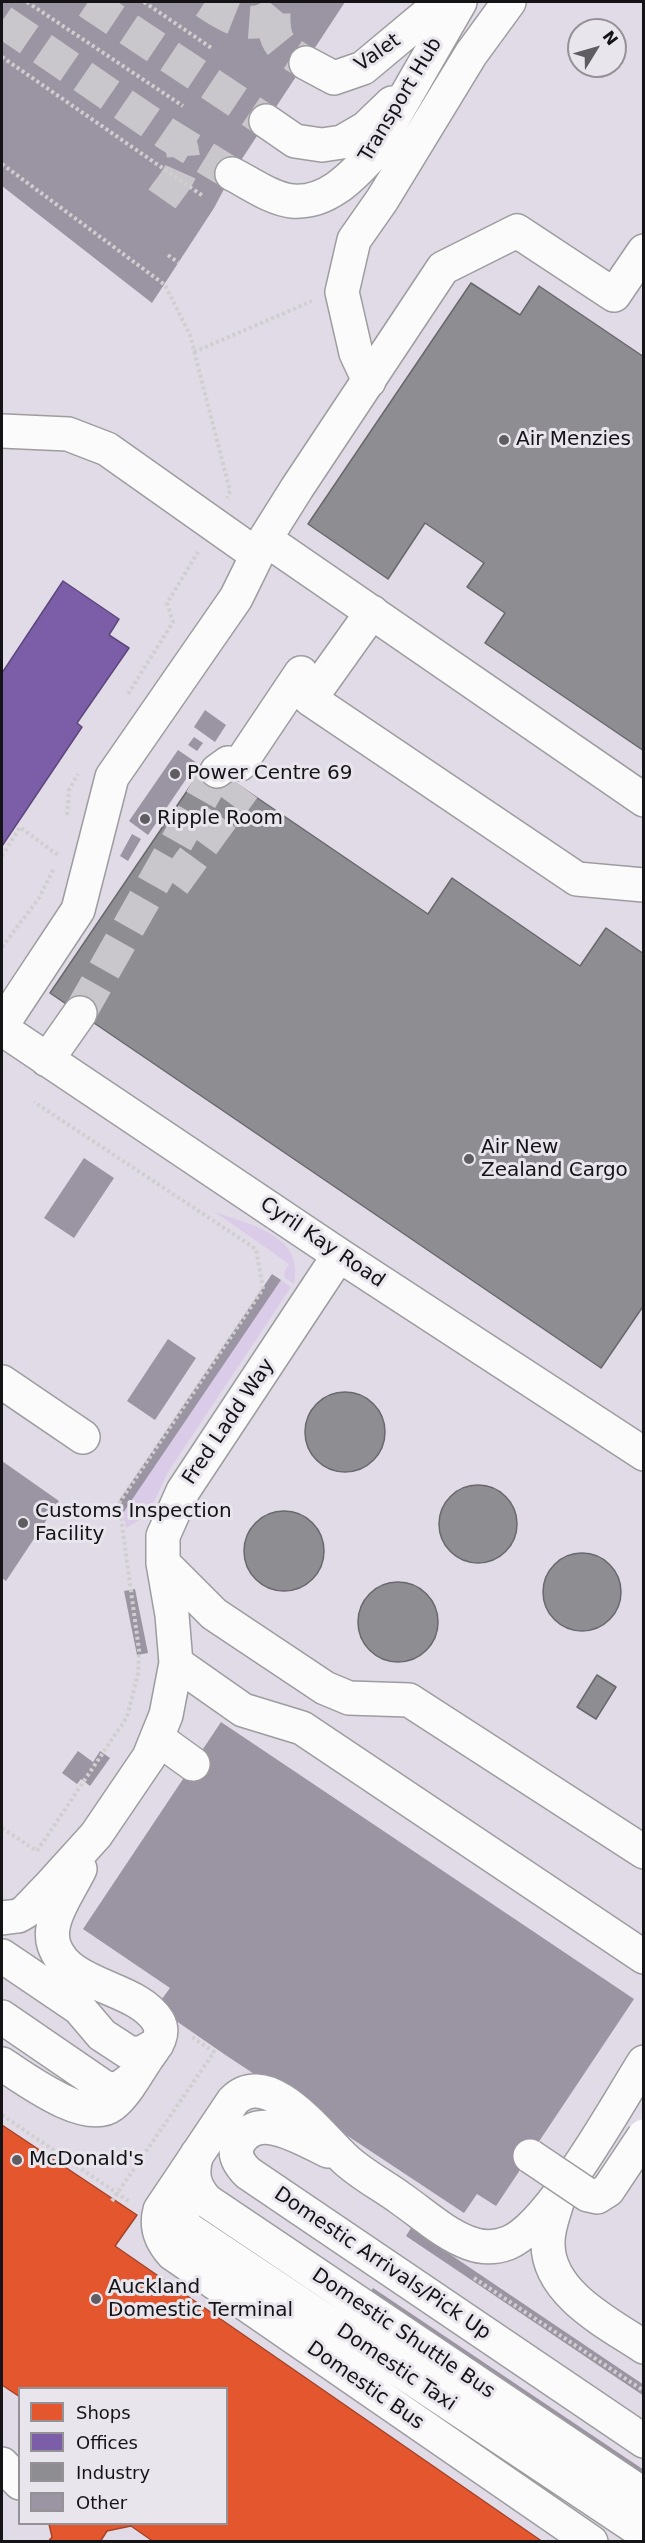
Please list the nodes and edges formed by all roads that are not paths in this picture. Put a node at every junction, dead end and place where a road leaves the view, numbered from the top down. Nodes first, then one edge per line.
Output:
1 (442, 2) edge
2 (459, 2) edge
3 (509, 2) edge
4 (306, 63) tunnel mouth
5 (266, 121) tunnel mouth
6 (232, 174) tunnel mouth
7 (644, 251) edge
8 (369, 381) junction
9 (2, 431) edge
10 (261, 547) junction
11 (372, 612) junction
12 (310, 699) junction
13 (234, 774) tunnel mouth
14 (644, 800) edge
15 (644, 885) edge
16 (80, 1012) tunnel mouth
17 (2, 1024) edge
18 (2, 1029) edge
19 (47, 1060) junction
20 (339, 1255) junction
21 (2, 1382) edge
22 (83, 1437) dead end
23 (644, 1454) edge
24 (163, 1563) junction
25 (176, 1663) junction
26 (156, 1738) junction
27 (193, 1764) dead end
28 (96, 1835) junction
29 (644, 1852) edge
30 (2, 1918) edge
31 (2, 1956) edge
32 (644, 1957) edge
33 (2, 2017) edge
34 (158, 2042) junction
35 (644, 2062) edge
36 (2, 2064) edge
37 (133, 2079) junction
38 (644, 2136) edge
39 (197, 2154) junction
40 (530, 2156) dead end
41 (346, 2160) junction
42 (176, 2187) junction
43 (558, 2197) junction
44 (644, 2347) edge
45 (644, 2441) edge
46 (2, 2464) edge
47 (18, 2481) edge
48 (644, 2495) edge
49 (644, 2533) edge
50 (591, 2541) edge

1 - 4 street, Valet
2 - 5 street, Transport Hub
2 - 6 street, Transport Hub
3 - 8 street
7 - 8 street
8 - 10 street
9 - 10 street
10 - 11 street
10 - 17 street
11 - 12 street
11 - 14 street
12 - 13 street
12 - 15 street
16 - 19 street
18 - 19 street, Cyril Kay Road
19 - 20 street, Cyril Kay Road
20 - 23 street, Cyril Kay Road
20 - 24 street, Fred Ladd Way
21 - 22 street
24 - 25 street, Fred Ladd Way
24 - 29 street
25 - 26 street, Fred Ladd Way
25 - 32 street
26 - 27 street
26 - 28 street, Fred Ladd Way
28 - 30 street
28 - 34 street
31 - 34 street
33 - 37 street
34 - 37 street
35 - 43 street
36 - 37 street
38 - 40 street, bridge
39 - 41 street, Domestic Bus
39 - 42 street, Domestic Bus
39 - 48 street, Domestic Shuttle Bus
41 - 43 street
41 - 45 street, Domestic Arrivals/Pick Up
42 - 49 street, Domestic Taxi
42 - 50 street, Domestic Bus
43 - 44 street
46 - 47 street

